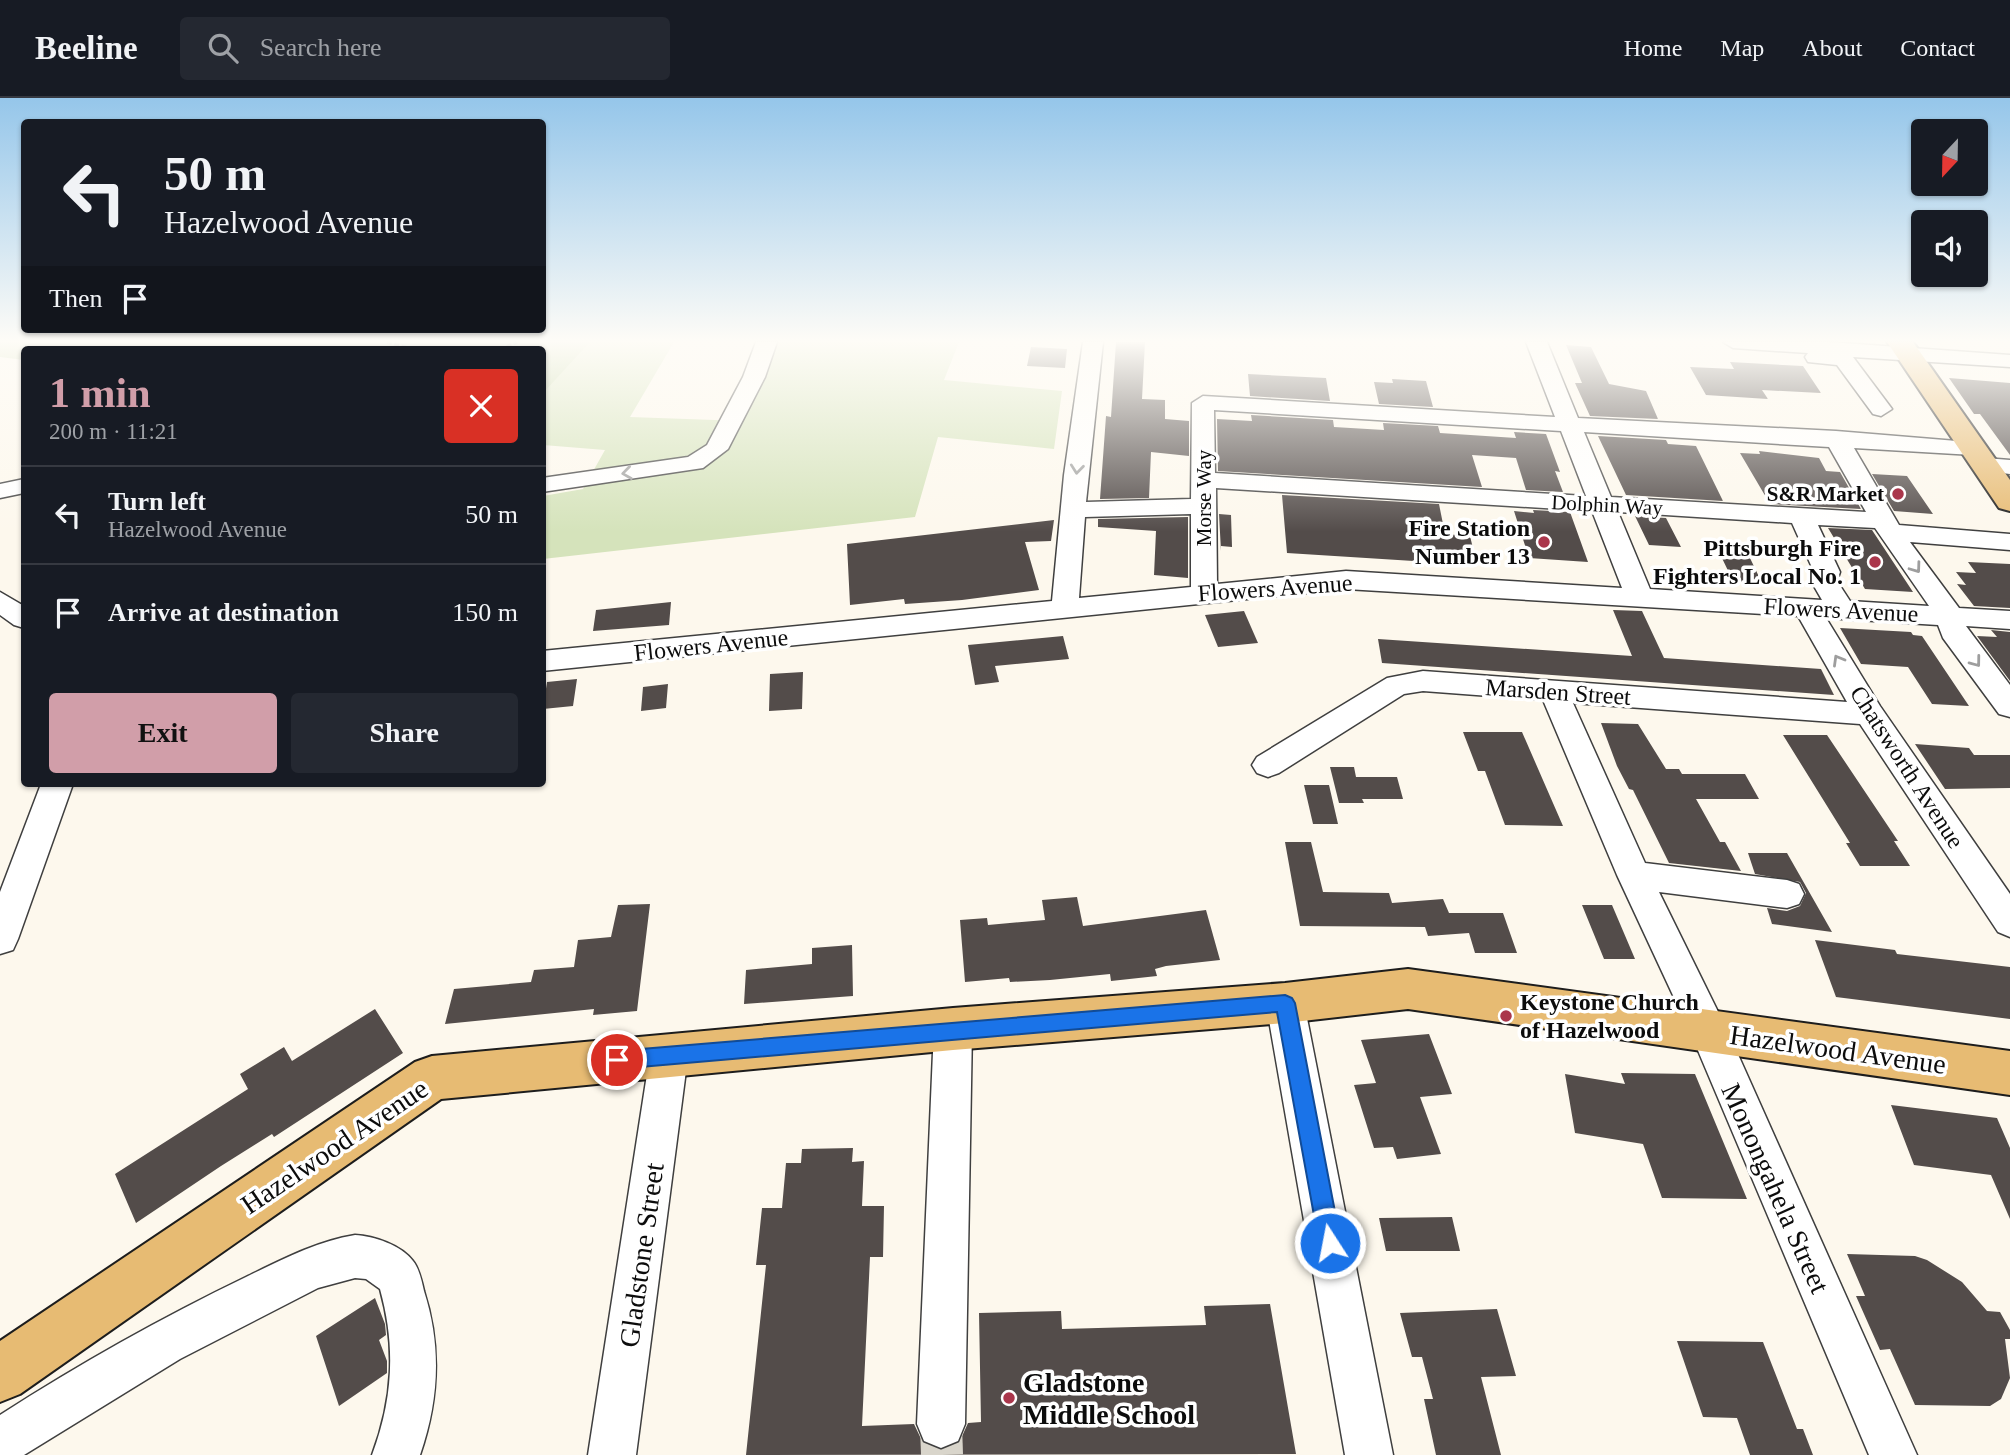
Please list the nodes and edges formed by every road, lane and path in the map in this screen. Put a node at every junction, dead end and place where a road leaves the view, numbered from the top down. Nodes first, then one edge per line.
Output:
1 (739, 405) edge
2 (1086, 405) edge
3 (1203, 405) edge
4 (1244, 405) edge
5 (1563, 405) edge
6 (1878, 405) edge
7 (1946, 405) edge
8 (1881, 409) dead end
9 (1571, 424) junction
10 (1836, 438) junction
11 (1998, 476) edge
12 (546, 484) edge
13 (21, 487) edge
14 (0, 491) edge
15 (1205, 493) junction
16 (1603, 505) junction
17 (1075, 510) junction
18 (1801, 516) junction
19 (1886, 527) junction
20 (2010, 542) edge
21 (1204, 593) junction
22 (1640, 598) junction
23 (0, 601) edge
24 (1065, 609) junction
25 (1808, 610) junction
26 (1843, 612) junction
27 (1950, 615) junction
28 (21, 616) edge
29 (2010, 620) edge
30 (546, 661) edge
31 (1554, 692) junction
32 (2010, 706) edge
33 (1870, 714) junction
34 (1268, 765) dead end
35 (56, 787) edge
36 (1634, 876) junction
37 (1787, 894) dead end
38 (2010, 922) edge
39 (0, 939) edge
40 (1285, 1003) junction
41 (953, 1029) junction
42 (1709, 1032) junction
43 (669, 1055) junction
44 (2010, 1073) edge
45 (0, 1374) edge
46 (941, 1424) tunnel mouth
47 (0, 1443) edge
48 (397, 1455) edge
49 (612, 1455) edge
50 (1369, 1455) edge
51 (1893, 1455) edge

1 -> 12 street
2 -> 17 street
3 - 15 street, Morse Way
4 - 9 street, Morse Way
5 - 9 street
6 - 8 street
7 - 11 main road
9 - 10 street
9 - 16 street
10 - 11 street
10 - 19 street
13 - 14 street
15 - 16 street, Dolphin Way
15 - 17 street, Dolphin Way
15 - 21 street, Morse Way
16 - 18 street, Dolphin Way
16 - 22 street
17 - 24 street
18 - 19 street, Dolphin Way
18 - 26 street
19 - 20 street, Dolphin Way
19 -> 27 street
21 - 22 street, Flowers Avenue
21 - 24 street, Flowers Avenue
22 - 25 street, Flowers Avenue
23 - 28 street
24 - 30 street, Flowers Avenue
25 - 26 street, Flowers Avenue
33 -> 25 street, Chatsworth Avenue
26 - 27 street, Flowers Avenue
27 - 29 street, Flowers Avenue
27 -> 32 street
31 - 33 street, Marsden Street
31 - 34 street, Marsden Street
31 - 36 street, Monongahela Street
33 - 38 street, Chatsworth Avenue
35 - 39 street
36 - 37 street
36 - 42 street, Monongahela Street
40 - 41 main road, Hazelwood Avenue
40 - 42 main road, Hazelwood Avenue
40 - 50 street
41 - 43 main road, Hazelwood Avenue
41 - 46 street
42 - 44 main road, Hazelwood Avenue
42 - 51 street, Monongahela Street
43 - 45 main road, Hazelwood Avenue
43 - 49 street, Gladstone Street
47 - 48 street

